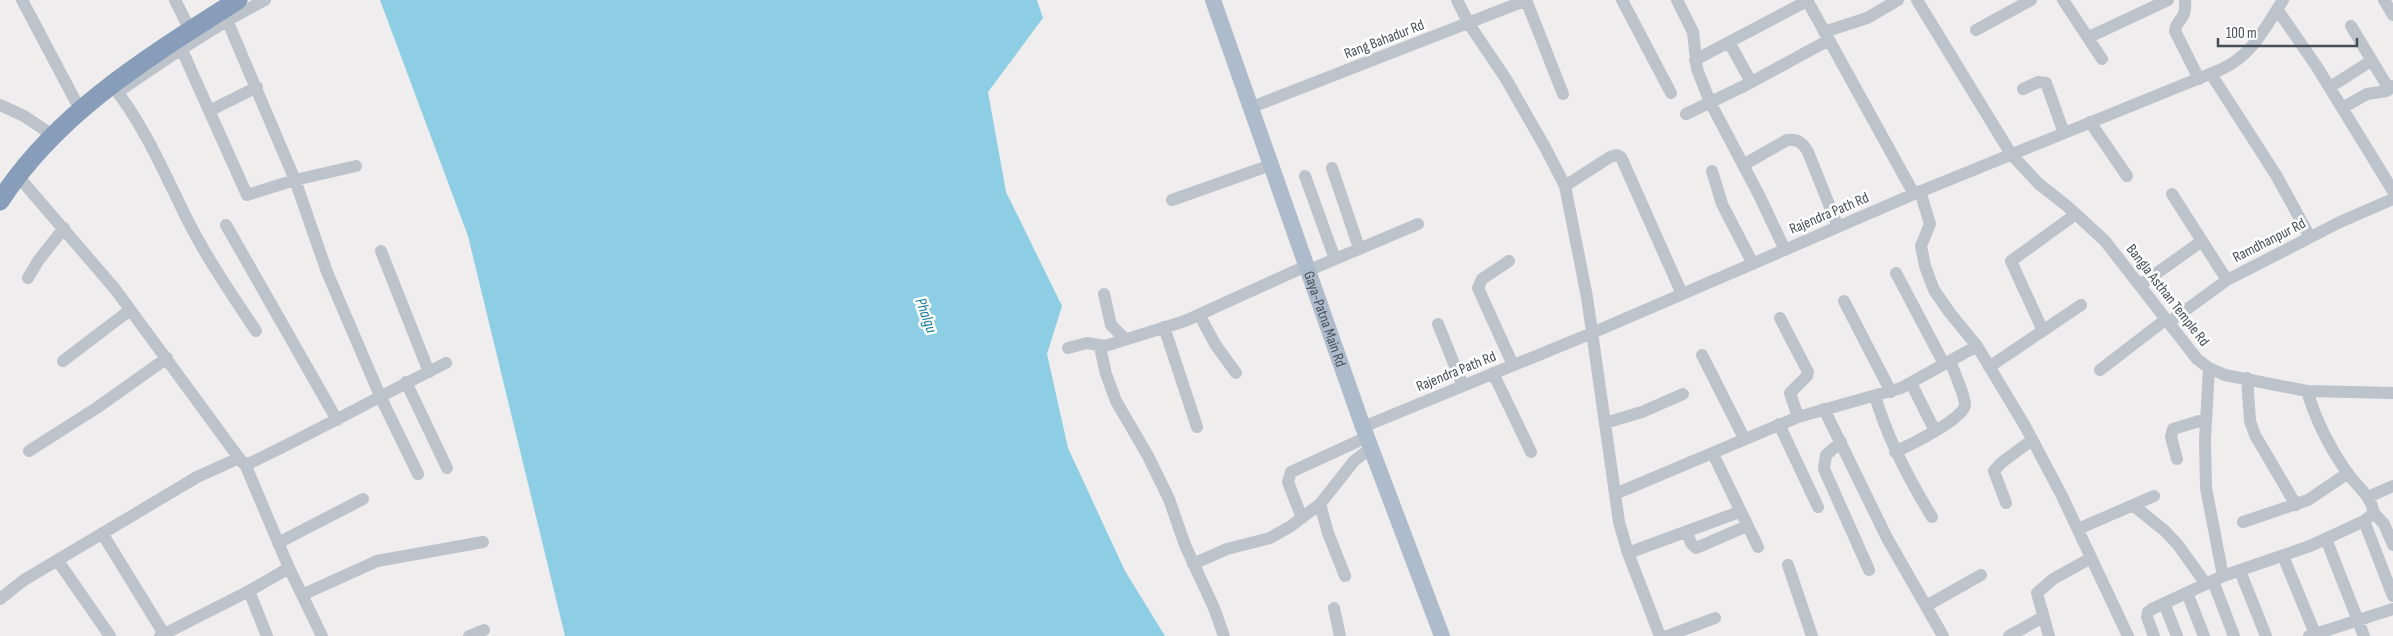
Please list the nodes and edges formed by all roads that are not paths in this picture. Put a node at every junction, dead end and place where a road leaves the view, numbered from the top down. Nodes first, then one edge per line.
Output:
1 (22, 0) edge
2 (175, 0) edge
3 (218, 0) edge
4 (238, 0) edge
5 (265, 0) edge
6 (1213, 0) edge
7 (1457, 0) edge
8 (1622, 0) edge
9 (1677, 0) edge
10 (1807, 0) edge
11 (1898, 0) edge
12 (1917, 0) edge
13 (2032, 0) edge
14 (2063, 0) edge
15 (2168, 0) edge
16 (2185, 0) edge
17 (1522, 1) edge
18 (2387, 1) edge
19 (2280, 5) edge
20 (2393, 15) edge
21 (227, 20) junction
22 (186, 22) junction
23 (1469, 24) junction
24 (2351, 26) dead end
25 (1976, 30) dead end
26 (1827, 36) junction
27 (2088, 37) junction
28 (1729, 42) junction
29 (181, 48) junction
30 (2102, 59) dead end
31 (1695, 60) junction
32 (2371, 61) junction
33 (2211, 74) junction
34 (2199, 79) junction
35 (1752, 82) junction
36 (257, 87) junction
37 (2330, 87) junction
38 (2391, 88) edge
39 (115, 89) junction
40 (2023, 90) dead end
41 (1671, 93) dead end
42 (1563, 94) dead end
43 (76, 102) junction
44 (1710, 102) junction
45 (0, 105) edge
46 (1252, 107) junction
47 (2342, 108) junction
48 (211, 110) junction
49 (1686, 114) dead end
50 (2090, 122) junction
51 (45, 130) junction
52 (2064, 133) junction
53 (2011, 154) junction
54 (1271, 165) junction
55 (1744, 165) junction
56 (356, 166) dead end
57 (1332, 168) dead end
58 (1712, 171) dead end
59 (16, 175) junction
60 (1305, 176) dead end
61 (2127, 176) dead end
62 (295, 180) junction
63 (1565, 186) junction
64 (0, 187) edge
65 (1917, 193) junction
66 (2172, 194) dead end
67 (2392, 199) edge
68 (1172, 200) dead end
69 (0, 201) edge
70 (2076, 214) junction
71 (1418, 224) dead end
72 (226, 225) dead end
73 (1838, 226) junction
74 (64, 228) junction
75 (2310, 238) junction
76 (2202, 241) junction
77 (1360, 248) junction
78 (1785, 250) junction
79 (381, 251) dead end
80 (1335, 259) junction
81 (1509, 261) dead end
82 (1753, 264) junction
83 (1307, 268) junction
84 (1896, 273) dead end
85 (28, 278) dead end
86 (2227, 280) junction
87 (2140, 286) junction
88 (1104, 294) dead end
89 (1682, 294) junction
90 (1844, 301) dead end
91 (2081, 305) dead end
92 (130, 310) junction
93 (1200, 316) junction
94 (1780, 318) dead end
95 (2166, 322) junction
96 (1438, 324) dead end
97 (1164, 328) junction
98 (256, 331) dead end
99 (2043, 332) junction
100 (1592, 333) junction
101 (1125, 339) junction
102 (1977, 346) junction
103 (1100, 347) junction
104 (1068, 348) dead end
105 (1702, 355) dead end
106 (167, 358) junction
107 (63, 361) dead end
108 (446, 363) dead end
109 (1947, 363) junction
110 (1513, 366) junction
111 (1989, 368) junction
112 (2209, 368) junction
113 (2100, 370) dead end
114 (428, 372) junction
115 (1236, 373) dead end
116 (1494, 373) junction
117 (2247, 378) junction
118 (406, 382) junction
119 (1911, 383) junction
120 (1463, 386) junction
121 (2307, 391) junction
122 (1891, 392) junction
123 (1684, 394) dead end
124 (2393, 394) edge
125 (1875, 396) junction
126 (381, 398) junction
127 (1824, 410) junction
128 (1798, 416) junction
129 (2206, 419) junction
130 (337, 420) junction
131 (1605, 423) junction
132 (1779, 424) junction
133 (1197, 427) dead end
134 (1935, 431) junction
135 (1367, 437) junction
136 (1744, 438) junction
137 (2032, 440) junction
138 (1841, 442) junction
139 (29, 450) dead end
140 (1531, 452) dead end
141 (1895, 452) junction
142 (1713, 454) junction
143 (2177, 460) dead end
144 (242, 461) junction
145 (447, 468) dead end
146 (418, 474) dead end
147 (2348, 474) junction
148 (2393, 486) edge
149 (1615, 494) junction
150 (2154, 496) dead end
151 (2368, 497) junction
152 (363, 499) dead end
153 (2006, 503) dead end
154 (1320, 504) junction
155 (2296, 505) junction
156 (2134, 506) junction
157 (1818, 507) dead end
158 (1740, 512) junction
159 (1932, 517) dead end
160 (2369, 517) junction
161 (1302, 518) junction
162 (2243, 522) dead end
163 (1747, 526) junction
164 (2078, 529) junction
165 (1686, 532) junction
166 (102, 533) junction
167 (2392, 538) edge
168 (2326, 539) junction
169 (484, 542) dead end
170 (278, 543) junction
171 (1758, 547) dead end
172 (1628, 553) junction
173 (2283, 556) junction
174 (2091, 558) junction
175 (58, 561) junction
176 (1193, 564) junction
177 (1788, 565) dead end
178 (289, 568) junction
179 (1870, 570) dead end
180 (2240, 571) junction
181 (1981, 575) dead end
182 (1345, 576) dead end
183 (2214, 580) junction
184 (249, 591) junction
185 (2187, 593) junction
186 (302, 595) junction
187 (2393, 596) edge
188 (0, 599) edge
189 (2164, 603) junction
190 (1926, 606) junction
191 (1334, 608) dead end
192 (2393, 608) edge
193 (2043, 617) junction
194 (1715, 618) dead end
195 (2358, 619) junction
196 (484, 630) dead end
197 (178, 632) edge
198 (162, 635) edge
199 (2126, 635) edge
200 (2313, 635) edge
201 (110, 636) edge
202 (267, 636) edge
203 (322, 636) edge
204 (468, 636) edge
205 (1224, 636) edge
206 (1340, 636) edge
207 (1442, 636) edge
208 (1660, 636) edge
209 (1666, 636) edge
210 (1812, 636) edge
211 (1943, 636) edge
212 (2009, 636) edge
213 (2049, 636) edge
214 (2154, 636) edge
215 (2177, 636) edge
216 (2204, 636) edge
217 (2234, 636) edge
218 (2266, 636) edge
219 (2364, 636) edge

1 - 43 street
2 - 22 street
3 - 22 highway
4 - 39 highway
5 - 21 street
6 - 46 main road, Gaya-Patna Main Rd
7 - 23 street
8 - 41 street
9 - 31 street
10 - 26 street
10 - 28 street
11 - 26 street
12 - 53 street, Bangla Asthan Temple Rd
13 - 25 street
14 - 27 street
15 - 27 street
16 - 34 street
17 - 23 street, Rang Bahadur Rd
17 - 42 street
18 - 20 street
19 - 33 street, Rajendra Path Rd
19 - 37 street
21 - 29 street
21 - 36 street
22 - 43 highway
23 - 46 street, Rang Bahadur Rd
23 - 63 street
24 - 32 street
26 - 35 street
26 - 65 street
27 - 30 street
28 - 31 street
28 - 35 street
29 - 39 street
29 - 48 street
31 - 44 street
32 - 37 street
32 - 38 street
33 - 34 street, Rajendra Path Rd
33 - 75 street
34 - 50 street, Rajendra Path Rd
35 - 44 street
36 - 48 street
36 - 62 street
37 - 47 street
38 - 47 street
39 - 59 highway
39 - 98 street
40 - 52 street
43 - 51 highway
44 - 49 street
44 - 55 street
45 - 51 street
46 - 54 main road, Gaya-Patna Main Rd
47 - 67 street
48 - 62 street
50 - 52 street, Rajendra Path Rd
50 - 61 street
51 - 64 highway
52 - 53 street, Rajendra Path Rd
53 - 65 street, Rajendra Path Rd
53 - 70 street, Bangla Asthan Temple Rd
54 - 68 street
54 - 83 main road, Gaya-Patna Main Rd
55 - 73 street
55 - 78 street
56 - 62 street
57 - 77 street
58 - 82 street
59 - 69 highway
59 - 74 street
60 - 80 street
62 - 126 street
63 - 89 street
63 - 100 street
65 - 73 street, Rajendra Path Rd
65 - 102 street
66 - 76 street
67 - 75 street, Ramdhanpur Rd
70 - 87 street, Bangla Asthan Temple Rd
70 - 99 street
71 - 77 street
72 - 130 street
73 - 78 street, Rajendra Path Rd
74 - 85 street
74 - 92 street
75 - 86 street, Ramdhanpur Rd
76 - 86 street
76 - 87 street
77 - 80 street
78 - 82 street, Rajendra Path Rd
79 - 114 street
80 - 83 street
81 - 110 street
82 - 89 street, Rajendra Path Rd
83 - 93 street
83 - 135 main road, Gaya-Patna Main Rd
84 - 109 street
86 - 95 street, Ramdhanpur Rd
87 - 95 street, Bangla Asthan Temple Rd
88 - 101 street
89 - 100 street, Rajendra Path Rd
90 - 122 street
91 - 99 street
92 - 106 street
92 - 107 street
93 - 97 street
93 - 115 street
94 - 128 street
95 - 112 street, Bangla Asthan Temple Rd
95 - 113 street, Ramdhanpur Rd
96 - 120 street
97 - 101 street
97 - 133 street
99 - 111 street
100 - 110 street, Rajendra Path Rd
100 - 131 street
101 - 103 street
102 - 109 street
102 - 111 street
103 - 104 street
103 - 176 street
105 - 136 street
106 - 139 street
106 - 144 street
108 - 114 street
109 - 119 street
109 - 134 street
110 - 116 street, Rajendra Path Rd
111 - 137 street
112 - 117 street, Bangla Asthan Temple Rd
112 - 129 street
114 - 118 street
116 - 120 street, Rajendra Path Rd
116 - 140 street
117 - 121 street, Bangla Asthan Temple Rd
117 - 155 street
118 - 126 street
118 - 145 street
119 - 122 street
119 - 134 street
120 - 135 street, Rajendra Path Rd
121 - 124 street, Bangla Asthan Temple Rd
121 - 147 street
122 - 125 street
123 - 131 street
125 - 127 street
125 - 141 street
126 - 130 street
126 - 146 street
127 - 128 street
127 - 138 street
128 - 132 street
129 - 143 street
129 - 183 street
130 - 144 street
131 - 149 street
132 - 136 street
132 - 157 street
134 - 141 street
135 - 154 street
135 - 161 street, Rajendra Path Rd
135 - 207 main road, Gaya-Patna Main Rd
136 - 142 street
137 - 153 street
137 - 164 street
138 - 179 street
138 - 190 street
141 - 159 street
142 - 149 street
142 - 158 street
144 - 166 street
144 - 170 street
147 - 151 street
147 - 155 street
148 - 151 street
149 - 172 street
150 - 156 street
151 - 160 street
152 - 170 street
154 - 161 street
154 - 182 street
155 - 162 street
156 - 164 street
156 - 183 street
158 - 163 street
158 - 165 street
160 - 167 street
160 - 168 street
160 - 187 street
161 - 176 street
163 - 165 street
163 - 171 street
164 - 174 street
165 - 172 street
166 - 175 street
166 - 198 street
168 - 173 street
168 - 195 street
169 - 186 street
170 - 178 street
172 - 208 street
173 - 180 street
173 - 200 street
174 - 193 street
174 - 199 street
175 - 188 street
175 - 201 street
176 - 205 street
177 - 210 street
178 - 184 street
178 - 186 street
180 - 183 street
180 - 218 street
181 - 190 street
183 - 185 street
183 - 217 street
184 - 197 street
184 - 202 street
185 - 189 street
185 - 216 street
186 - 203 street
189 - 214 street
189 - 215 street
190 - 211 street
191 - 206 street
192 - 195 street
193 - 212 street
193 - 213 street
194 - 209 street
195 - 200 street
195 - 219 street
196 - 204 street
197 - 198 street

